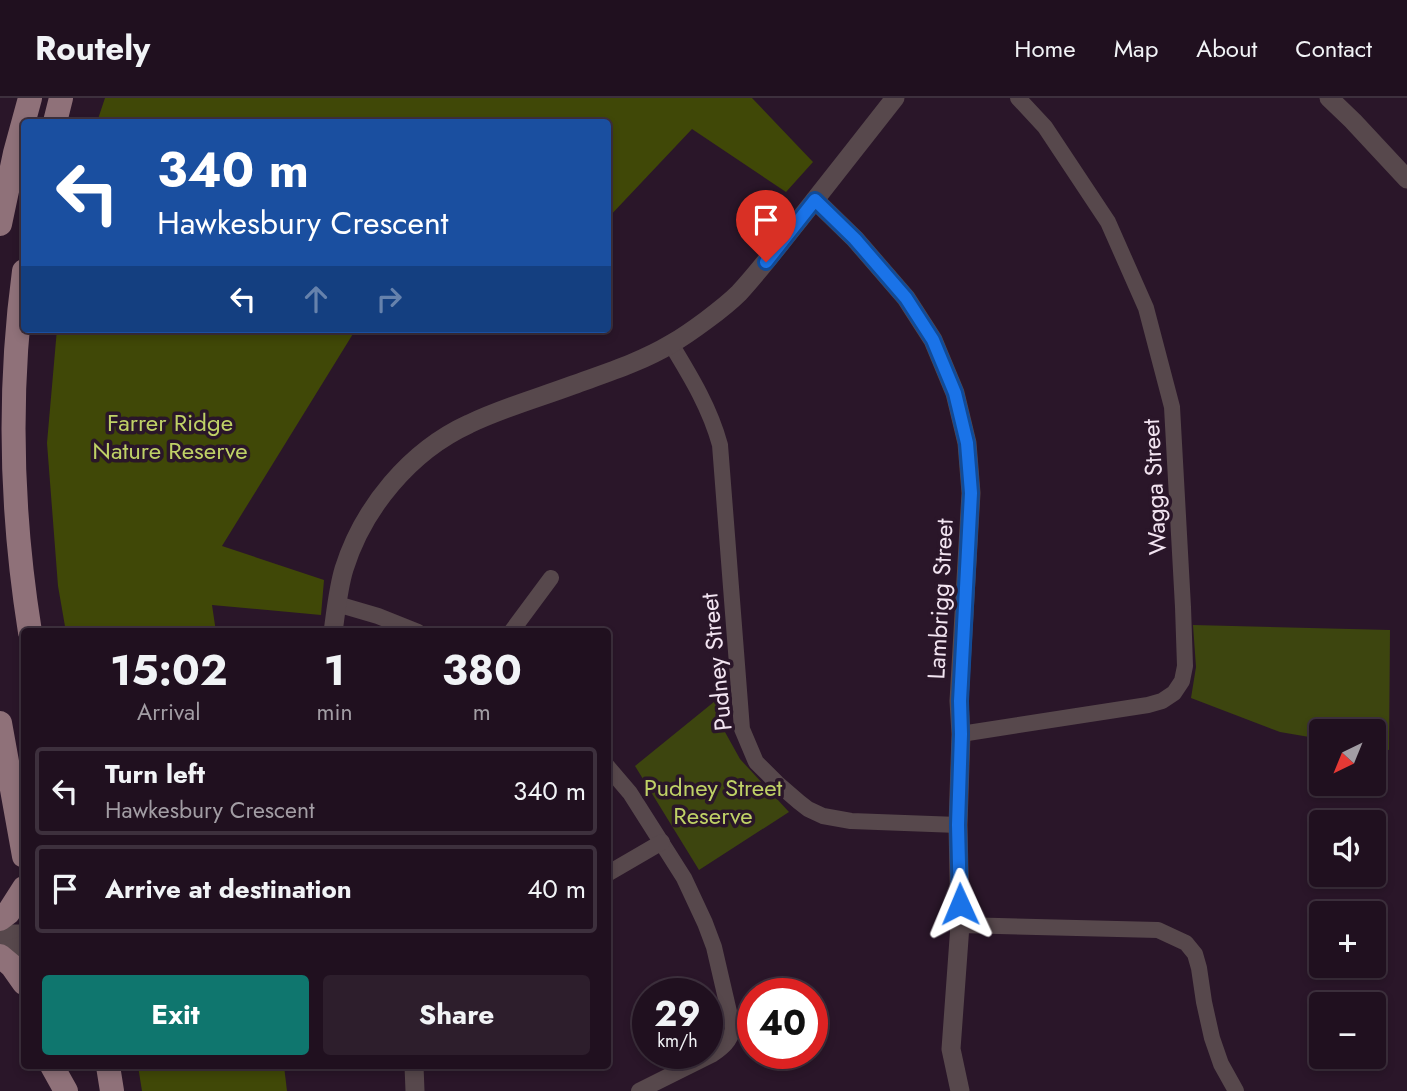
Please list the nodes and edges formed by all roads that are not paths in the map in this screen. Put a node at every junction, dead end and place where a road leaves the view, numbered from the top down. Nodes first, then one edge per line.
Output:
1 (30, 98) edge
2 (61, 98) edge
3 (895, 98) edge
4 (1018, 98) edge
5 (1329, 98) edge
6 (24, 119) edge
7 (56, 119) edge
8 (21, 131) edge
9 (1407, 179) edge
10 (815, 200) junction
11 (0, 224) edge
12 (21, 301) edge
13 (671, 344) junction
14 (551, 578) dead end
15 (337, 604) junction
16 (30, 628) edge
17 (334, 628) edge
18 (408, 628) edge
19 (514, 628) edge
20 (0, 723) edge
21 (961, 734) junction
22 (611, 771) edge
23 (958, 825) junction
24 (21, 839) edge
25 (662, 842) junction
26 (611, 872) edge
27 (21, 893) edge
28 (0, 919) edge
29 (960, 925) junction
30 (0, 934) edge
31 (21, 934) edge
32 (21, 946) edge
33 (0, 954) edge
34 (21, 980) edge
35 (54, 1069) edge
36 (63, 1069) edge
37 (108, 1069) edge
38 (414, 1069) edge
39 (67, 1091) edge
40 (112, 1091) edge
41 (415, 1091) edge
42 (639, 1091) edge
43 (960, 1091) edge
44 (1236, 1091) edge

1 - 6 main road
2 - 7 main road
3 - 10 street
4 - 21 street, Wagga Street
5 - 9 street
8 - 11 main road
10 - 13 street
10 - 21 street, Lambrigg Street
12 - 16 main road
13 - 15 street
13 - 23 street, Pudney Street
14 - 19 street
15 - 17 street
15 - 18 street
20 - 24 main road
21 - 23 street, Lambrigg Street
22 - 25 street
23 - 29 street, Lambrigg Street
25 - 26 street
25 - 42 street
27 - 28 main road
29 - 43 street, Lambrigg Street
29 - 44 street
30 - 31 street
32 - 33 street
33 - 34 main road
35 - 39 main road
36 - 39 main road
37 - 40 main road
38 - 41 street

